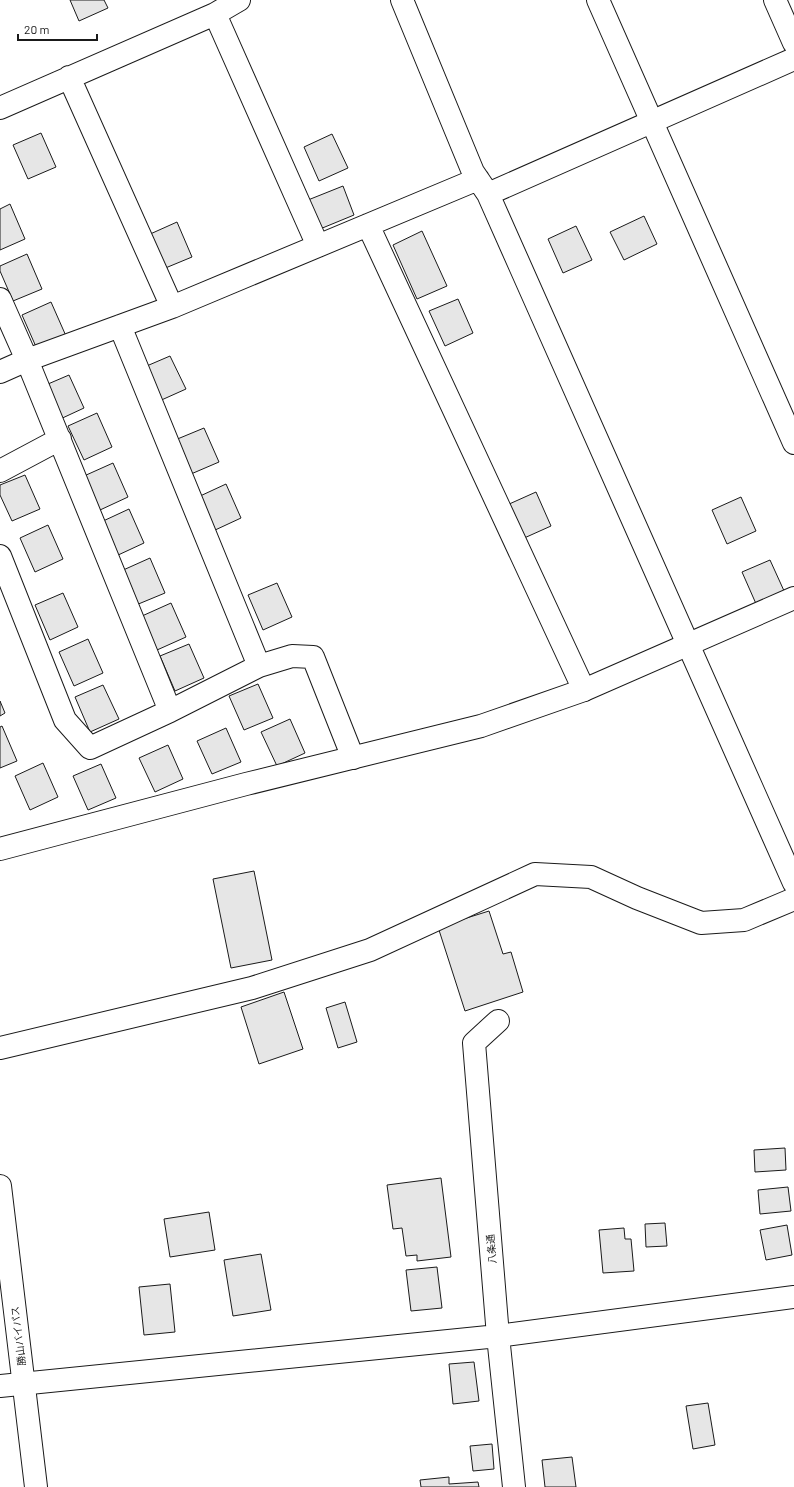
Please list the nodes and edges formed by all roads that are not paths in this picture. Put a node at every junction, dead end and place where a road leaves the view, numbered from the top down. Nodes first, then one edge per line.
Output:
1 (239, 0) edge
2 (402, 0) edge
3 (598, 0) edge
4 (775, 0) edge
5 (214, 14) junction
6 (794, 43) edge
7 (794, 59) edge
8 (69, 77) junction
9 (0, 108) edge
10 (652, 121) junction
11 (483, 186) junction
12 (368, 225) junction
13 (318, 246) junction
14 (0, 299) edge
15 (172, 308) junction
16 (120, 326) junction
17 (27, 360) junction
18 (0, 372) edge
19 (60, 440) junction
20 (794, 443) edge
21 (0, 471) edge
22 (0, 556) edge
23 (794, 598) edge
24 (688, 644) junction
25 (259, 666) junction
26 (584, 690) junction
27 (170, 711) junction
28 (353, 758) junction
29 (0, 849) edge
30 (794, 883) edge
31 (794, 899) edge
32 (498, 1021) dead end
33 (0, 1048) edge
34 (0, 1186) edge
35 (794, 1297) edge
36 (498, 1336) junction
37 (24, 1383) junction
38 (0, 1386) edge
39 (36, 1487) edge
40 (514, 1487) edge

1 - 5 street
2 - 11 street
3 - 10 street
4 - 6 street
5 - 8 street
5 - 13 street
7 - 10 street
8 - 9 street
8 - 15 street
10 - 11 street
10 - 20 street
11 - 12 street
11 - 24 street
12 - 13 street
12 - 26 street
13 - 15 street
14 - 17 street
15 - 16 street
16 - 17 street
16 - 25 street
17 - 18 street
17 - 19 street
19 - 21 street
19 - 27 street
22 - 27 street
23 - 24 street
24 - 26 street
24 - 30 street
25 - 27 street
25 - 28 street
26 - 28 street
28 - 29 street
31 - 33 street
32 - 36 street, 八条通
34 - 37 street, 勝山バイパス
35 - 36 street
36 - 37 street
36 - 40 street, 八条通
37 - 38 street
37 - 39 street, 勝山バイパス

